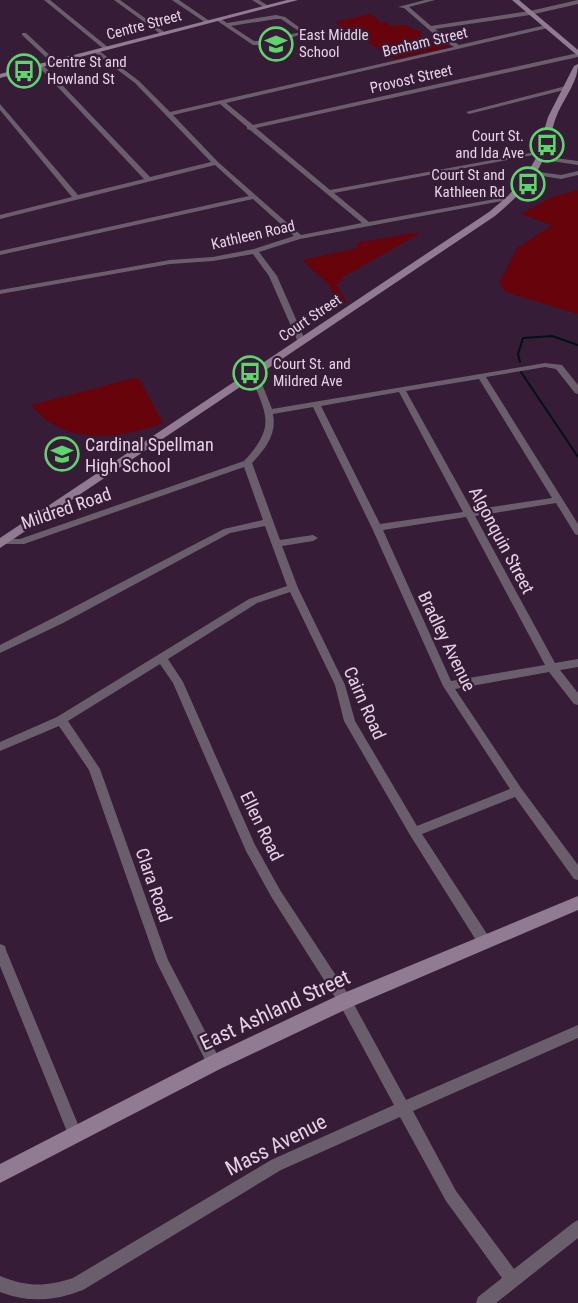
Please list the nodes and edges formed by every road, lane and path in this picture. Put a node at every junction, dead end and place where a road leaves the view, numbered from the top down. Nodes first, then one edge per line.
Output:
1 (47, 0) edge
2 (117, 0) edge
3 (175, 0) edge
4 (255, 0) edge
5 (295, 0) edge
6 (432, 0) edge
7 (515, 0) edge
8 (572, 2) edge
9 (267, 7) junction
10 (530, 13) junction
11 (219, 20) junction
12 (208, 22) junction
13 (227, 25) junction
14 (430, 27) junction
15 (546, 27) junction
16 (24, 34) dead end
17 (164, 34) junction
18 (458, 46) junction
19 (106, 49) junction
20 (96, 51) junction
21 (578, 54) edge
22 (55, 63) junction
23 (41, 66) junction
24 (578, 66) edge
25 (1, 75) edge
26 (566, 88) junction
27 (221, 102) junction
28 (0, 106) edge
29 (469, 111) dead end
30 (170, 114) junction
31 (249, 128) junction
32 (540, 155) junction
33 (216, 163) junction
34 (578, 163) edge
35 (578, 173) edge
36 (532, 174) junction
37 (149, 180) junction
38 (329, 192) junction
39 (253, 197) junction
40 (77, 198) junction
41 (511, 198) junction
42 (0, 217) edge
43 (367, 224) junction
44 (299, 237) junction
45 (255, 251) junction
46 (0, 253) edge
47 (0, 292) edge
48 (302, 342) junction
49 (254, 374) junction
50 (481, 376) junction
51 (402, 391) junction
52 (578, 391) edge
53 (316, 404) junction
54 (268, 412) junction
55 (248, 463) junction
56 (558, 500) junction
57 (470, 514) junction
58 (268, 522) junction
59 (377, 528) junction
60 (578, 532) edge
61 (314, 538) dead end
62 (2, 543) edge
63 (277, 544) junction
64 (293, 588) junction
65 (0, 649) edge
66 (162, 658) junction
67 (578, 663) edge
68 (553, 669) junction
69 (448, 686) junction
70 (578, 701) edge
71 (61, 720) junction
72 (0, 747) edge
73 (518, 791) junction
74 (414, 832) junction
75 (578, 875) edge
76 (578, 903) edge
77 (484, 941) junction
78 (0, 950) edge
79 (345, 1001) junction
80 (578, 1031) edge
81 (213, 1063) junction
82 (402, 1108) junction
83 (75, 1134) junction
84 (0, 1174) edge
85 (578, 1228) edge
86 (513, 1280) junction
87 (0, 1284) edge
88 (484, 1303) edge

1 - 19 street
2 - 17 street
3 - 12 street
4 - 9 street
5 - 9 street, Centre Street
6 - 14 street
7 - 10 street
8 - 10 street
9 - 11 street, Centre Street
10 - 14 street
10 - 15 street
11 - 12 street, Centre Street
11 - 13 street
12 - 17 street, Centre Street
13 - 13 street
14 - 18 street
15 - 18 street, Benham Street
15 - 21 street
16 - 22 street
17 - 19 street, Centre Street
18 - 27 street, Benham Street
19 - 20 street, Centre Street
20 - 22 street, Centre Street
20 - 30 street
21 - 31 street, Provost Street
22 - 23 street, Centre Street
23 - 25 street, Centre Street
23 - 37 street
24 - 26 street, Court Street
26 - 29 street
26 - 32 street, Court Street
27 - 30 street, Benham Street
27 - 31 street
28 - 40 street
30 - 33 street
31 - 38 street
32 - 34 street
32 - 36 street, Court Street
32 - 38 street
33 - 37 street
33 - 39 street
35 - 36 street
36 - 41 street, Court Street
37 - 40 street
38 - 43 street
39 - 44 street
39 - 46 street
40 - 42 street
41 - 43 street, Kathleen Road
41 - 48 street, Court Street
43 - 44 street, Kathleen Road
44 - 45 street, Kathleen Road
45 - 47 street, Kathleen Road
45 - 48 street
48 - 49 street, Court Street
49 - 54 street
49 - 62 street, Court Street
50 - 51 street
50 - 52 street
50 - 56 street
51 - 53 street
51 - 57 street, Algonquin Street
53 - 54 street
53 - 59 street, Bradley Avenue
54 - 55 street
55 - 58 street, Cairn Road
55 - 62 street, Mildred Road
56 - 57 street
56 - 60 street
57 - 59 street
57 - 68 street, Algonquin Street
58 - 63 street, Cairn Road
58 - 65 street
59 - 69 street, Bradley Avenue
61 - 63 street
63 - 64 street, Cairn Road
64 - 66 street
64 - 74 street, Cairn Road
66 - 71 street
66 - 79 street, Ellen Road
67 - 68 street
68 - 69 street
68 - 70 street, Algonquin Street
69 - 73 street, Bradley Avenue
71 - 72 street
71 - 81 street, Clara Road
73 - 74 street
73 - 75 street, Bradley Avenue
74 - 77 street, Cairn Road
76 - 77 street, East Ashland Street
77 - 79 street, East Ashland Street
78 - 83 street
79 - 81 street, East Ashland Street
79 - 82 street, Ellen Road
80 - 82 street, Mass Avenue
81 - 83 street, East Ashland Street
82 - 86 street, Ellen Road
82 - 87 street, Mass Avenue
83 - 84 street, East Ashland Street
85 - 86 street
86 - 88 street

